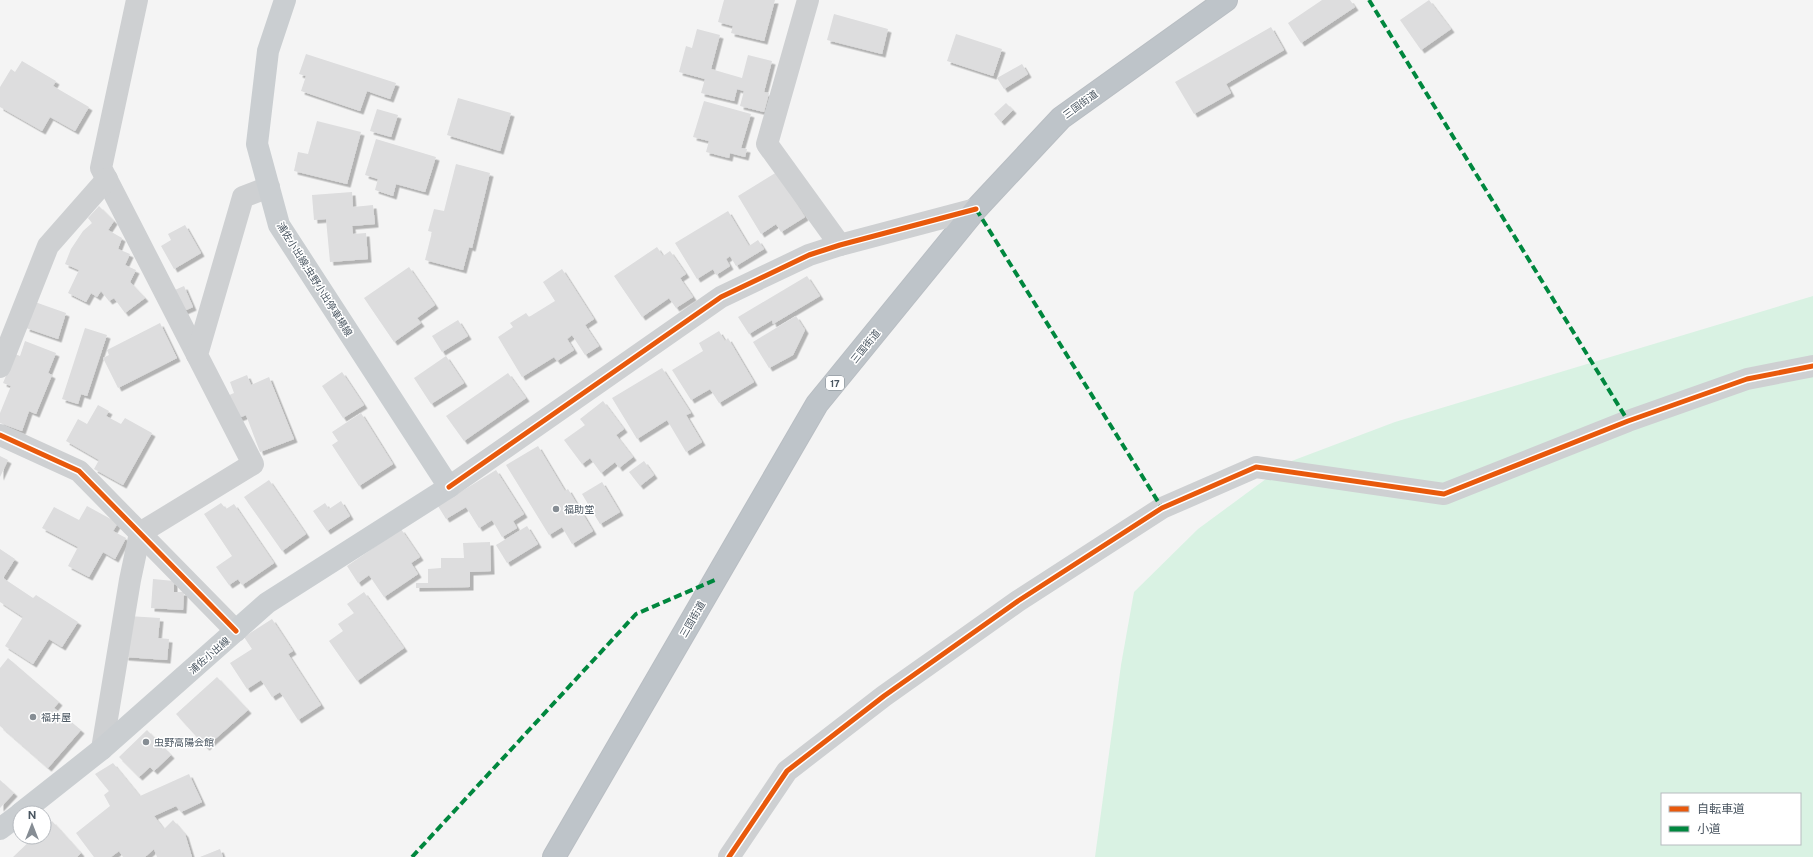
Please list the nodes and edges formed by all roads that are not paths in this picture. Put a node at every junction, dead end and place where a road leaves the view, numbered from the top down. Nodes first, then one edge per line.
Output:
1 (137, 0) edge
2 (285, 0) edge
3 (808, 0) edge
4 (1226, 0) edge
5 (107, 180) junction
6 (269, 187) junction
7 (976, 209) junction
8 (840, 245) junction
9 (197, 355) junction
10 (1813, 366) edge
11 (0, 367) edge
12 (0, 435) edge
13 (449, 487) junction
14 (140, 533) junction
15 (236, 631) junction
16 (102, 749) junction
17 (30, 805) edge
18 (12, 820) edge
19 (0, 830) edge
20 (554, 857) edge
21 (729, 857) edge

1 - 5 street
2 - 6 main road, 浦佐小出線;虫野小出停車場線
3 - 8 street
4 - 7 highway, 三国街道 / 17
5 - 9 street
5 - 11 street
6 - 9 street
6 - 13 main road, 浦佐小出線;虫野小出停車場線
7 - 8 street
7 - 20 highway, 三国街道 / 17
8 - 13 street
9 - 14 street
10 - 21 street
12 - 14 street
13 - 15 main road, 浦佐小出線
14 - 15 street
14 - 16 street
15 - 16 main road, 浦佐小出線
16 - 17 main road, 浦佐小出線
18 - 19 main road, 浦佐小出線

